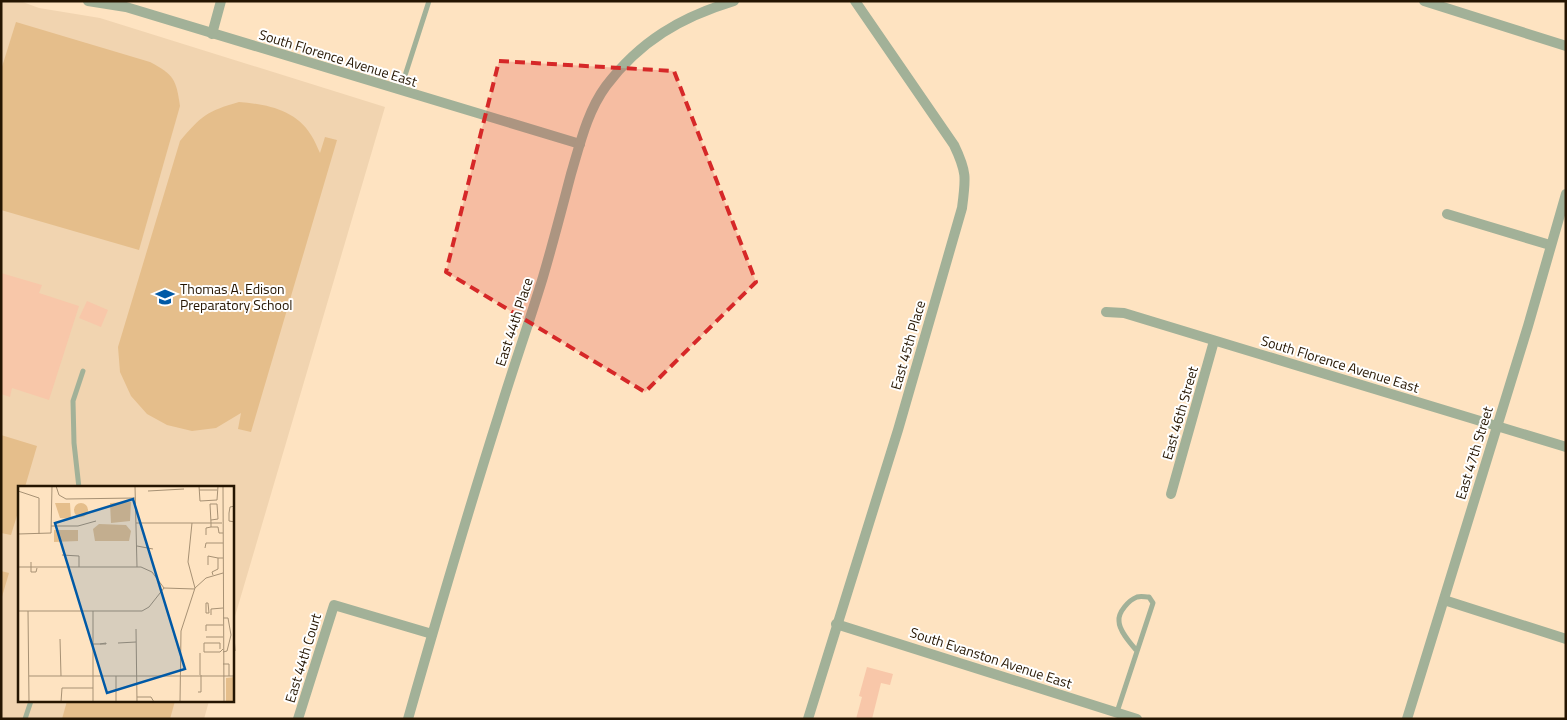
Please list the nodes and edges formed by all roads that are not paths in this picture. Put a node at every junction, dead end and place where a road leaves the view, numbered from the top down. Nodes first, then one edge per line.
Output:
1 (88, 1) edge
2 (221, 1) edge
3 (429, 1) edge
4 (734, 1) edge
5 (855, 1) edge
6 (1424, 1) edge
7 (212, 34) junction
8 (1566, 46) edge
9 (400, 91) junction
10 (580, 144) junction
11 (1566, 194) edge
12 (1447, 214) dead end
13 (1550, 246) junction
14 (1106, 312) dead end
15 (1214, 340) junction
16 (83, 371) dead end
17 (1496, 426) junction
18 (1566, 447) edge
19 (79, 486) edge
20 (1171, 494) dead end
21 (1444, 600) junction
22 (836, 624) junction
23 (432, 634) junction
24 (1566, 639) edge
25 (1137, 651) junction
26 (31, 702) edge
27 (1116, 712) junction
28 (25, 719) edge
29 (298, 719) edge
30 (408, 719) edge
31 (808, 719) edge
32 (1136, 719) edge
33 (1407, 719) edge

1 - 7 street, South Florence Avenue East
2 - 7 street
3 - 9 lane
4 - 10 street, East 44th Place
5 - 22 street, East 45th Place
6 - 8 street
7 - 9 street, South Florence Avenue East
9 - 10 street, South Florence Avenue East
10 - 23 street, East 44th Place
11 - 13 street, East 47th Street
12 - 13 street
13 - 17 street, East 47th Street
14 - 15 street, South Florence Avenue East
15 - 17 street, South Florence Avenue East
15 - 20 street, East 46th Street
16 - 19 lane
17 - 18 street, South Florence Avenue East
17 - 21 street, East 47th Street
21 - 24 street
21 - 33 street, East 47th Street
22 - 27 street, South Evanston Avenue East
22 - 31 street, East 45th Place
23 - 29 street, East 44th Court
23 - 30 street, East 44th Place
25 - 25 lane
25 - 27 lane
26 - 28 lane
27 - 32 street, South Evanston Avenue East

